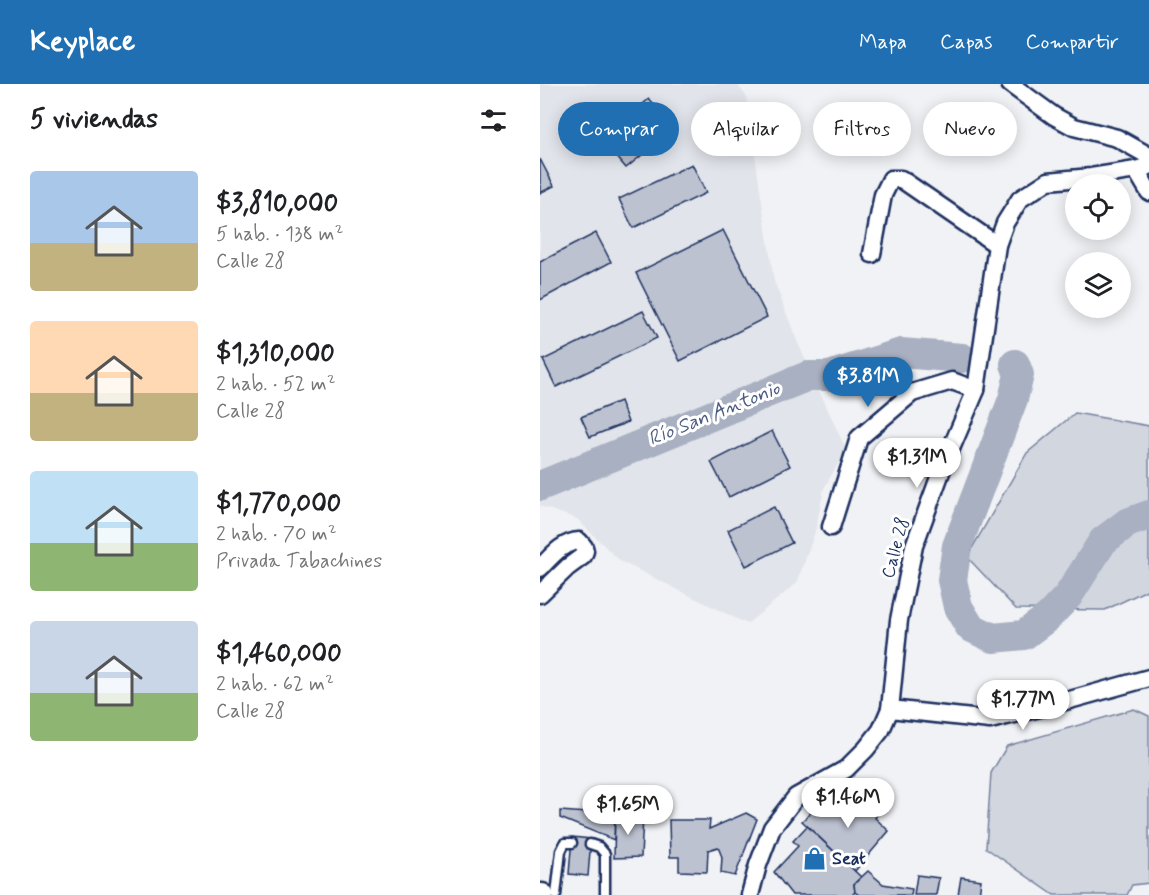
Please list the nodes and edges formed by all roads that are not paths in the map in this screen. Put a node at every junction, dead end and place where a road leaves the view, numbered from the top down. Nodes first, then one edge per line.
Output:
1 (1010, 84) edge
2 (1149, 156) edge
3 (1143, 168) edge
4 (1149, 192) edge
5 (997, 245) junction
6 (872, 254) dead end
7 (976, 390) junction
8 (831, 527) dead end
9 (540, 568) edge
10 (540, 594) edge
11 (1149, 678) edge
12 (890, 709) junction
13 (572, 843) dead end
14 (590, 844) dead end
15 (556, 895) edge
16 (605, 895) edge
17 (750, 895) edge

1 - 2 street
3 - 4 street
3 - 5 street, Calle 28
5 - 6 street
5 - 7 street, Calle 28
7 - 8 street
7 - 12 street, Calle 28
9 - 10 street
11 - 12 street
12 - 17 street, Calle 28
13 - 15 lane
14 - 16 lane

